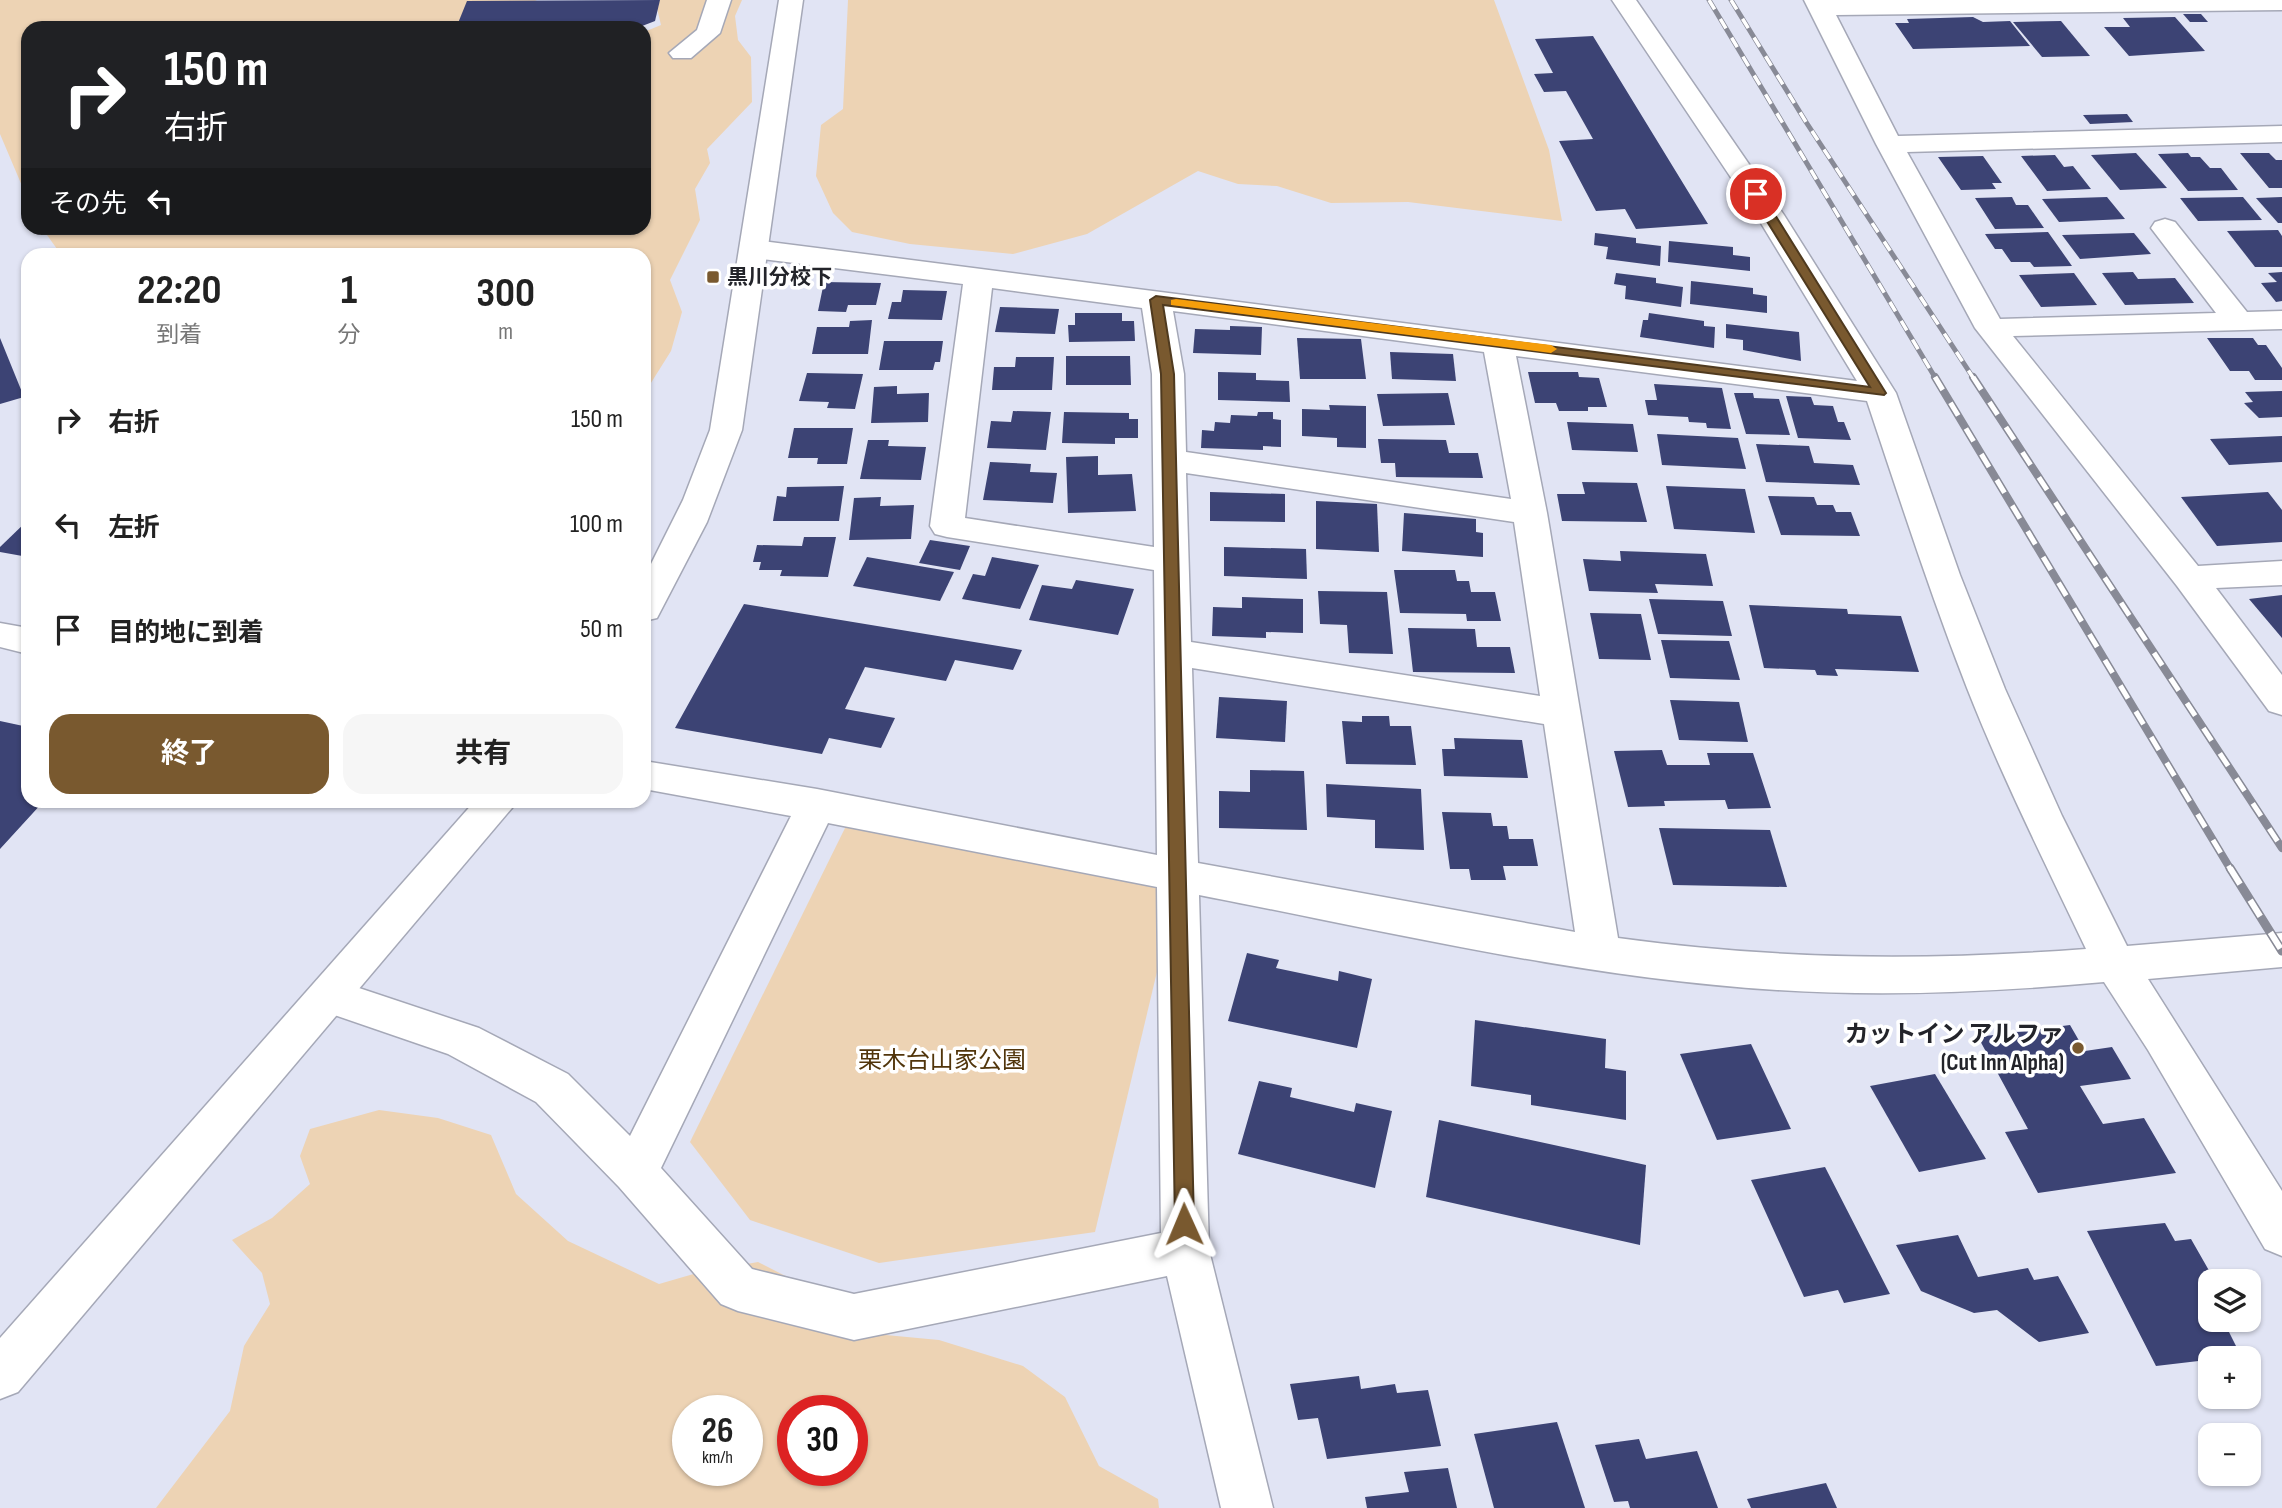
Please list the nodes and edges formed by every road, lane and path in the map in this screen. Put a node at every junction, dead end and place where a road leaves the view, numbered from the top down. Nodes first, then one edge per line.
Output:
1 (719, 0) edge
2 (791, 0) edge
3 (1624, 0) edge
4 (1819, 4) edge
5 (2281, 4) edge
6 (682, 53) dead end
7 (2282, 134) edge
8 (1889, 144) junction
9 (2165, 229) dead end
10 (755, 248) junction
11 (979, 278) junction
12 (1156, 300) junction
13 (2282, 320) edge
14 (2238, 321) junction
15 (1990, 328) junction
16 (1498, 342) junction
17 (1880, 393) junction
18 (1168, 460) junction
19 (1530, 513) junction
20 (1170, 561) junction
21 (2282, 573) edge
22 (2189, 578) junction
23 (651, 597) edge
24 (0, 635) edge
25 (21, 640) edge
26 (1171, 652) junction
27 (2282, 702) edge
28 (1560, 713) junction
29 (651, 776) edge
30 (817, 804) junction
31 (492, 808) edge
32 (1176, 876) junction
33 (2282, 950) edge
34 (1599, 954) junction
35 (2115, 963) junction
36 (329, 996) junction
37 (635, 1172) junction
38 (2282, 1234) edge
39 (1185, 1250) junction
40 (0, 1375) edge
41 (1247, 1508) edge

1 - 6 street
2 - 10 street
3 - 17 street
4 - 5 street
4 - 8 street
7 - 8 street
8 - 15 street
9 - 14 street
10 - 11 street
10 - 23 street
11 - 12 street
11 - 20 street
12 - 16 street
12 - 18 street
13 - 14 street
14 - 15 street
15 - 22 street
16 - 17 street
16 - 19 street
17 - 35 street
18 - 19 street
18 - 20 street
19 - 28 street
20 - 26 street
21 - 22 street
22 - 27 street
24 - 25 street
26 - 28 street
26 - 32 street
28 - 34 street
29 - 30 street
30 - 32 street
30 - 37 street
31 - 36 street
32 - 34 street
32 - 39 street
33 - 35 street
34 - 35 street
35 - 38 street
36 - 37 street
36 - 40 street
37 - 39 street
39 - 41 street

